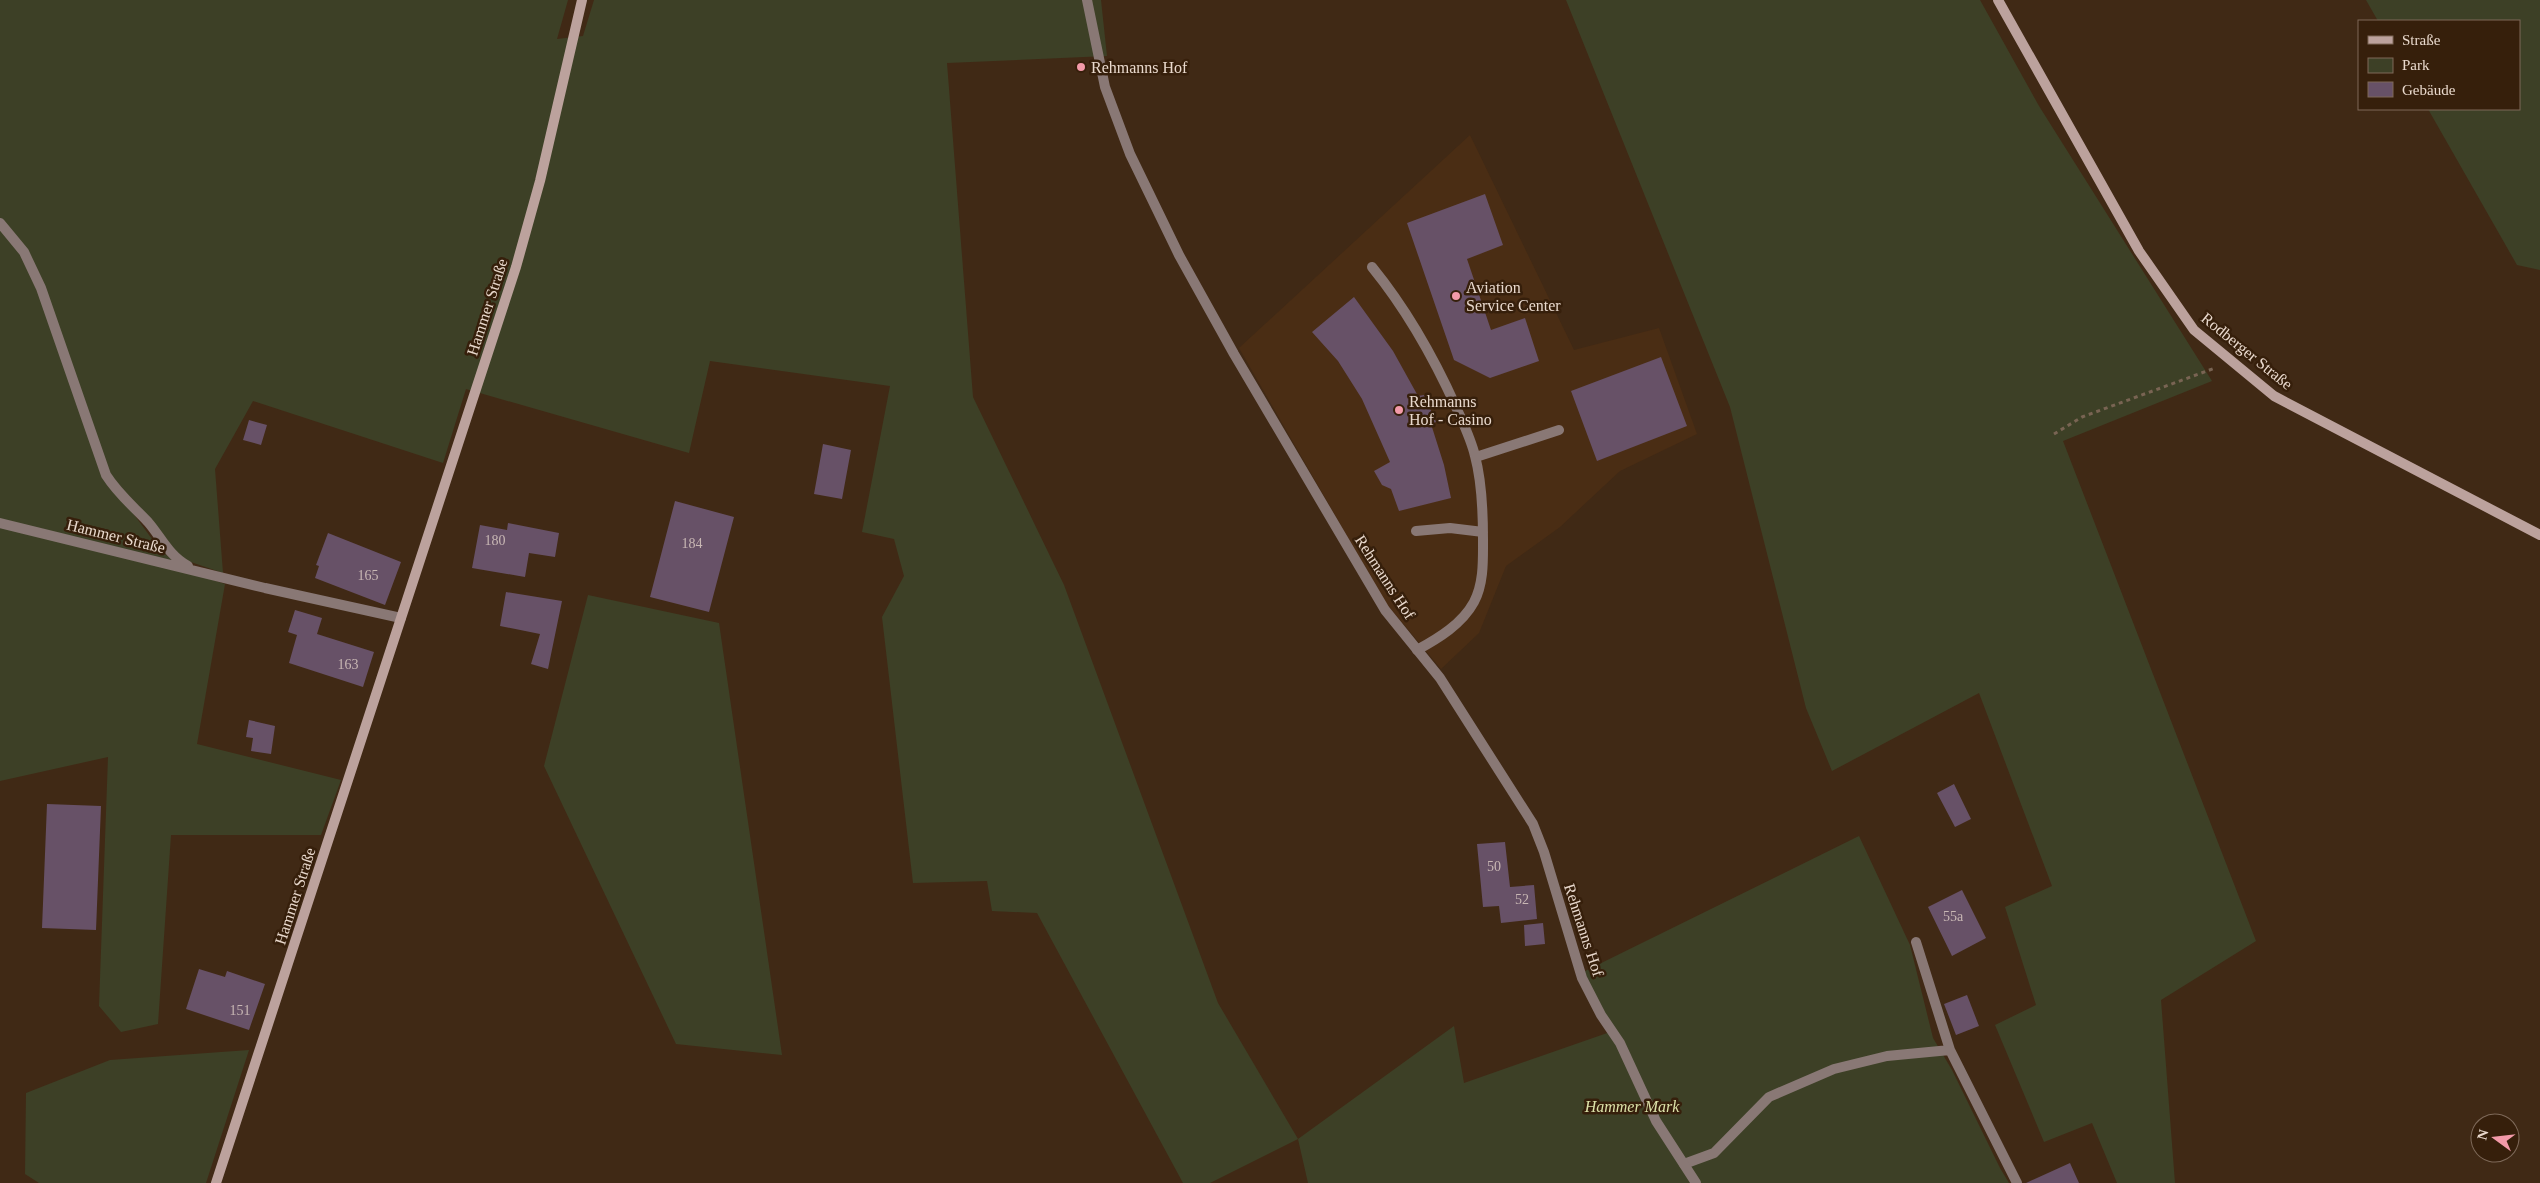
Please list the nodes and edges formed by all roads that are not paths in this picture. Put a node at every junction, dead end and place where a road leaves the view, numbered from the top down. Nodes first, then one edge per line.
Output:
1 (582, 0) edge
2 (1087, 0) edge
3 (1998, 0) edge
4 (0, 224) edge
5 (1372, 267) dead end
6 (1559, 430) dead end
7 (1476, 457) junction
8 (0, 523) edge
9 (1416, 531) dead end
10 (1483, 532) junction
11 (2540, 535) edge
12 (200, 572) junction
13 (401, 618) junction
14 (1417, 650) junction
15 (1916, 942) dead end
16 (1950, 1050) junction
17 (1684, 1164) junction
18 (216, 1183) edge
19 (1696, 1183) edge
20 (2018, 1183) edge

1 - 13 main road, Hammer Straße
2 - 14 street, Rehmanns Hof
3 - 11 main road, Rodberger Straße
4 - 12 street
5 - 7 street
6 - 7 street
7 - 10 street
8 - 12 street, Hammer Straße
9 - 10 street
10 - 14 street
12 - 13 street, Hammer Straße
13 - 18 main road, Hammer Straße
14 - 17 street, Rehmanns Hof
15 - 16 street
16 - 17 street
16 - 20 street
17 - 19 street, Rehmanns Hof

